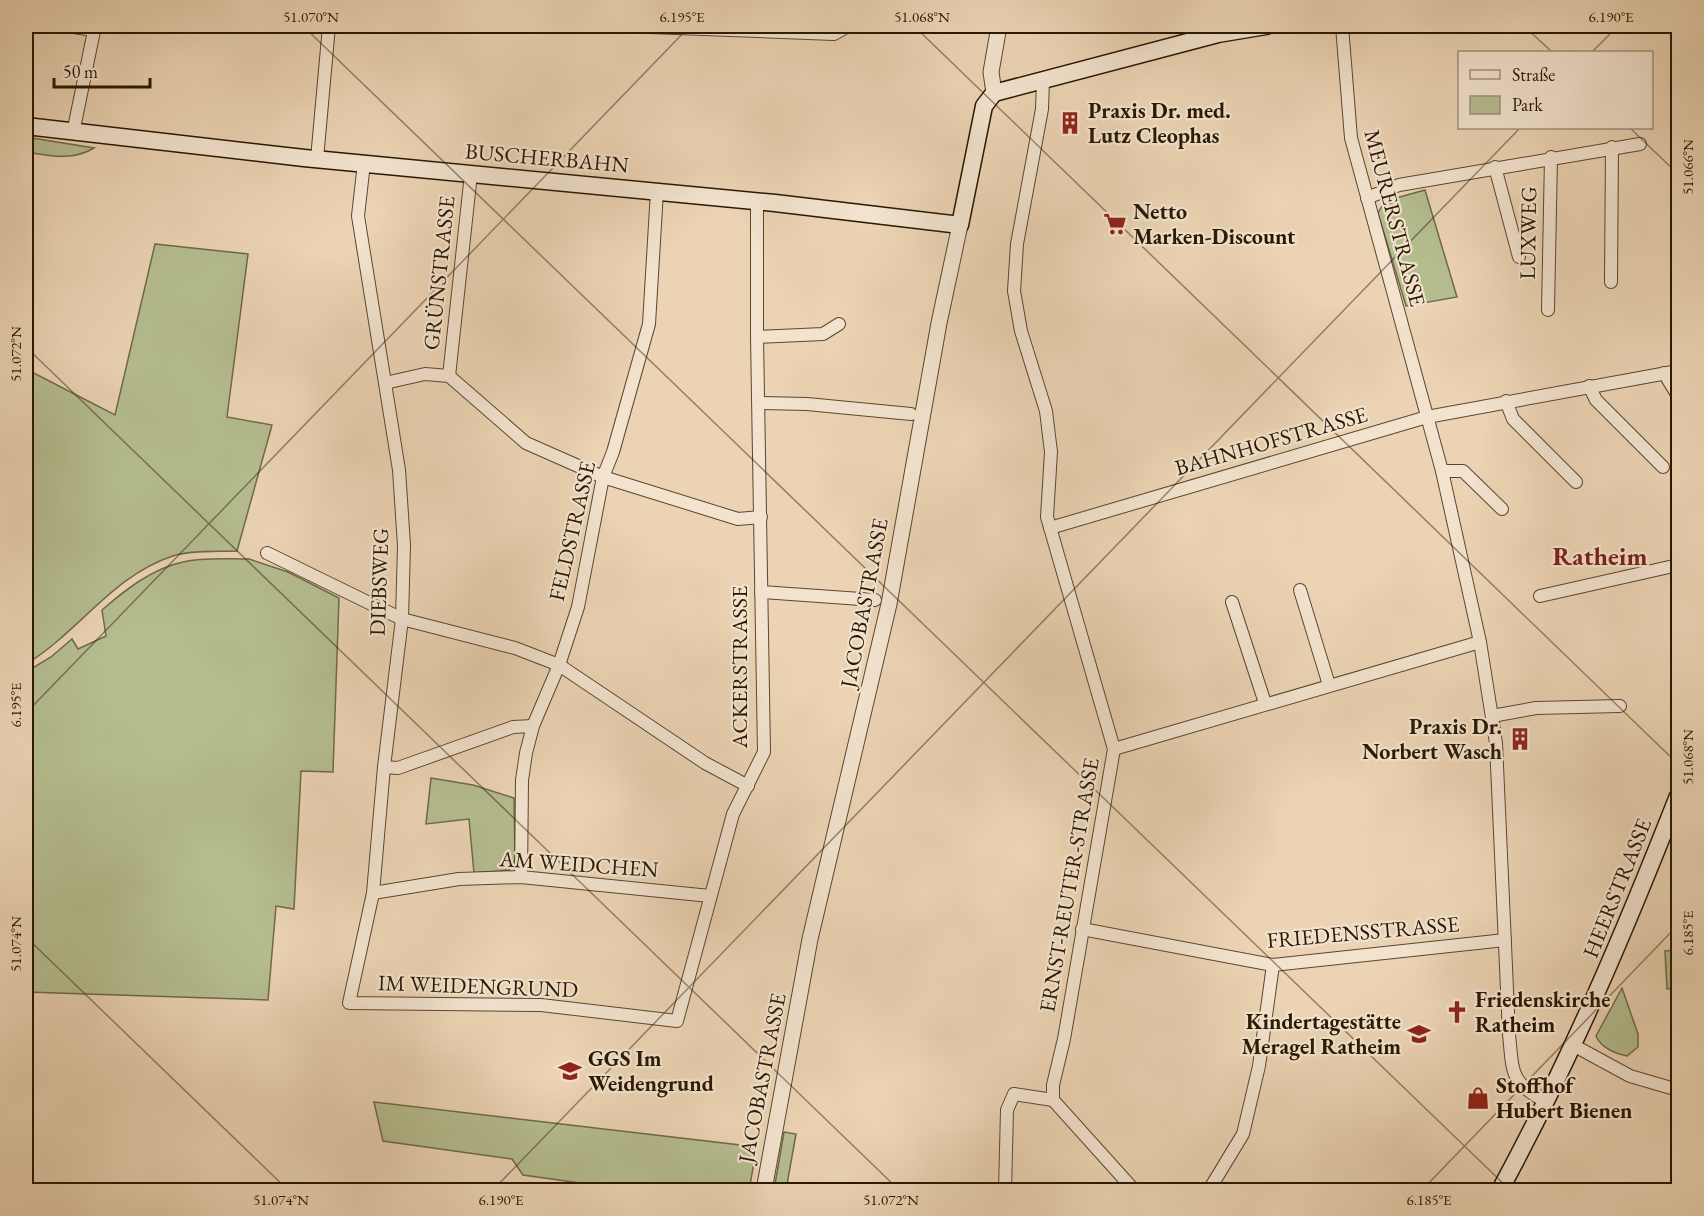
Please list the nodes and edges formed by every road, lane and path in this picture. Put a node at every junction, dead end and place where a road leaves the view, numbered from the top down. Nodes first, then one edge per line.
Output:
1 (67, 26) edge
2 (329, 26) edge
3 (623, 26) edge
4 (848, 26) edge
5 (999, 26) edge
6 (1266, 26) edge
7 (1342, 26) edge
8 (95, 28) edge
9 (1043, 81) junction
10 (994, 93) junction
11 (26, 126) edge
12 (73, 133) junction
13 (1640, 144) dead end
14 (1612, 147) junction
15 (1551, 157) junction
16 (318, 159) junction
17 (364, 163) junction
18 (1495, 167) junction
19 (471, 174) junction
20 (657, 191) junction
21 (1367, 198) junction
22 (757, 201) junction
23 (960, 225) junction
24 (1518, 257) dead end
25 (1611, 282) dead end
26 (1548, 310) dead end
27 (839, 324) dead end
28 (757, 337) junction
29 (1678, 371) edge
30 (1664, 374) junction
31 (449, 376) junction
32 (385, 383) junction
33 (1589, 386) junction
34 (1678, 396) edge
35 (1506, 401) junction
36 (759, 403) junction
37 (910, 414) dead end
38 (1427, 417) junction
39 (1663, 467) dead end
40 (1442, 471) junction
41 (603, 477) junction
42 (1576, 482) dead end
43 (1502, 509) dead end
44 (761, 517) junction
45 (1050, 528) junction
46 (267, 553) dead end
47 (1678, 565) edge
48 (1300, 590) dead end
49 (761, 592) junction
50 (1540, 596) dead end
51 (875, 600) dead end
52 (1232, 602) dead end
53 (402, 619) junction
54 (1480, 642) junction
55 (559, 664) junction
56 (1329, 685) junction
57 (1265, 703) junction
58 (1620, 706) dead end
59 (1492, 716) junction
60 (532, 726) junction
61 (1114, 749) junction
62 (384, 766) junction
63 (748, 786) junction
64 (1678, 796) edge
65 (521, 877) junction
66 (374, 893) junction
67 (710, 896) junction
68 (1082, 929) junction
69 (1505, 940) junction
70 (1273, 964) junction
71 (349, 1003) joint
72 (677, 1021) joint
73 (1573, 1045) junction
74 (1678, 1090) edge
75 (1053, 1100) junction
76 (1546, 1102) junction
77 (764, 1191) edge
78 (1005, 1191) edge
79 (1134, 1191) edge
80 (1209, 1191) edge
81 (1500, 1191) edge

1 - 8 street
2 - 16 street
3 - 4 street
5 - 10 street, JACOBASTRASSE
6 - 9 main road
7 - 21 street, MEURERSTRASSE
8 - 12 street
9 - 10 main road
9 - 45 street, ERNST-REUTER-STRASSE
10 - 23 main road, JACOBASTRASSE
11 - 12 main road, BUSCHERBAHN
12 - 16 main road, BUSCHERBAHN
13 - 14 street, LUXWEG
14 - 15 street, LUXWEG
14 - 25 street
15 - 18 street, LUXWEG
15 - 26 street, LUXWEG
16 - 17 main road, BUSCHERBAHN
17 - 19 main road, BUSCHERBAHN
17 - 32 street, DIEBSWEG
18 - 21 street, LUXWEG
18 - 24 street, LUXWEG
19 - 20 main road, BUSCHERBAHN
19 - 31 street, GRÜNSTRASSE
20 - 22 main road, BUSCHERBAHN
20 - 41 street, FELDSTRASSE
21 - 38 street, MEURERSTRASSE
22 - 23 main road, BUSCHERBAHN
22 - 28 street, ACKERSTRASSE
23 - 77 street, JACOBASTRASSE
27 - 28 street
28 - 36 street, ACKERSTRASSE
29 - 30 street, BAHNHOFSTRASSE
30 - 33 street, BAHNHOFSTRASSE
30 - 34 street
31 - 32 street
31 - 41 street
32 - 53 street, DIEBSWEG
33 - 35 street, BAHNHOFSTRASSE
33 - 39 street
35 - 38 street, BAHNHOFSTRASSE
35 - 42 street
36 - 37 street
36 - 44 street, ACKERSTRASSE
38 - 40 street, MEURERSTRASSE
38 - 45 street, BAHNHOFSTRASSE
40 - 43 street
40 - 54 street, MEURERSTRASSE
41 - 44 street
41 - 55 street, FELDSTRASSE
44 - 49 street, ACKERSTRASSE
45 - 61 street, ERNST-REUTER-STRASSE
46 - 53 street
47 - 50 street
48 - 56 street
49 - 51 street
49 - 63 street, ACKERSTRASSE
52 - 57 street
53 - 55 street
53 - 62 street, DIEBSWEG
54 - 56 street
54 - 59 street, MEURERSTRASSE
55 - 60 street, FELDSTRASSE
55 - 63 street
56 - 57 street
57 - 61 street
58 - 59 street
59 - 69 street, MEURERSTRASSE
60 - 62 street
60 - 65 street, FELDSTRASSE
61 - 68 street, ERNST-REUTER-STRASSE
62 - 66 street, DIEBSWEG
63 - 67 street, ACKERSTRASSE
64 - 73 main road, HEERSTRASSE
65 - 66 street, AM WEIDCHEN
65 - 67 street, AM WEIDCHEN
66 - 71 street, DIEBSWEG
67 - 72 street, ACKERSTRASSE
68 - 70 street, FRIEDENSSTRASSE
68 - 75 street, ERNST-REUTER-STRASSE
69 - 70 street, FRIEDENSSTRASSE
69 - 76 street, MEURERSTRASSE
70 - 80 street
71 - 72 street, IM WEIDENGRUND
73 - 74 street
73 - 76 main road, HEERSTRASSE
75 - 78 street
75 - 79 street
76 - 81 main road, HEERSTRASSE

